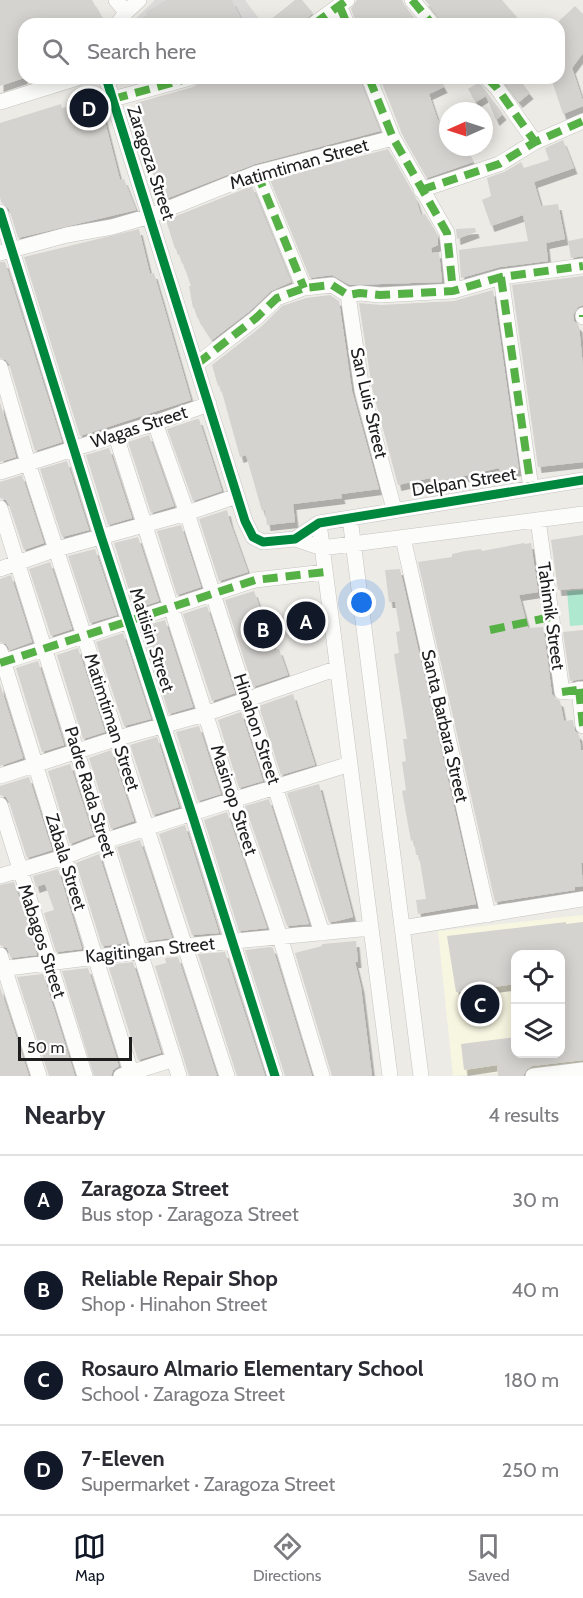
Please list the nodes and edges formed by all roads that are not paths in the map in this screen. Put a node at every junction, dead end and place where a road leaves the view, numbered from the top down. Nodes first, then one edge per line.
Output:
1 (116, 0) edge
2 (139, 0) edge
3 (412, 0) edge
4 (344, 3) edge
5 (122, 18) edge
6 (323, 18) edge
7 (346, 18) edge
8 (427, 18) edge
9 (57, 84) edge
10 (108, 84) edge
11 (168, 84) edge
12 (371, 84) edge
13 (493, 84) edge
14 (113, 99) junction
15 (0, 102) edge
16 (583, 123) edge
17 (393, 138) junction
18 (535, 142) junction
19 (257, 173) junction
20 (421, 189) junction
21 (0, 212) edge
22 (150, 216) junction
23 (7, 252) edge
24 (583, 266) edge
25 (501, 278) junction
26 (304, 288) junction
27 (453, 291) junction
28 (348, 295) junction
29 (197, 364) junction
30 (0, 367) edge
31 (209, 404) junction
32 (155, 423) junction
33 (116, 436) junction
34 (73, 449) junction
35 (28, 463) junction
36 (0, 472) edge
37 (583, 480) edge
38 (531, 488) junction
39 (237, 496) junction
40 (0, 508) edge
41 (394, 509) junction
42 (187, 513) junction
43 (583, 514) edge
44 (350, 518) junction
45 (538, 520) junction
46 (319, 523) junction
47 (143, 524) junction
48 (101, 536) junction
49 (403, 538) junction
50 (296, 539) junction
51 (353, 544) junction
52 (322, 548) junction
53 (57, 549) junction
54 (18, 564) junction
55 (0, 569) edge
56 (325, 572) junction
57 (213, 594) junction
58 (172, 608) junction
59 (128, 620) junction
60 (84, 635) junction
61 (44, 648) junction
62 (1, 658) edge
63 (338, 668) junction
64 (581, 689) edge
65 (248, 698) junction
66 (205, 714) junction
67 (162, 726) junction
68 (583, 726) edge
69 (118, 738) junction
70 (77, 751) junction
71 (36, 764) junction
72 (350, 764) junction
73 (0, 776) edge
74 (276, 787) junction
75 (233, 800) junction
76 (0, 805) edge
77 (192, 814) junction
78 (147, 829) junction
79 (105, 841) junction
80 (64, 857) junction
81 (20, 870) junction
82 (0, 876) edge
83 (583, 899) edge
84 (488, 915) junction
85 (371, 928) junction
86 (402, 928) junction
87 (322, 933) junction
88 (280, 937) junction
89 (232, 941) junction
90 (184, 946) junction
91 (139, 951) junction
92 (96, 956) junction
93 (50, 962) junction
94 (1, 964) edge
95 (174, 1059) junction
96 (583, 1070) edge
97 (126, 1074) edge
98 (39, 1076) edge
99 (85, 1076) edge
100 (179, 1076) edge
101 (227, 1076) edge
102 (275, 1076) edge
103 (322, 1076) edge
104 (390, 1076) edge
105 (421, 1076) edge
106 (532, 1076) edge

1 - 5 street
2 - 5 street
3 - 8 street
4 - 6 street
4 - 7 street
9 - 15 street
10 - 14 street, Zaragoza Street
11 - 14 street
12 - 17 street
13 - 18 street
14 - 22 street, Zaragoza Street
16 - 18 street
17 - 19 street, Matimtiman Street
17 - 20 street
18 - 20 street
19 - 22 street, Matimtiman Street
19 - 26 street
20 - 27 street
21 - 23 street, Matiisin Street
22 - 23 street, Matimtiman Street
22 - 29 street, Zaragoza Street
23 - 34 street, Matiisin Street
24 - 25 street
25 - 27 street
25 - 38 street
26 - 28 street
26 - 29 street
27 - 28 street
28 - 41 street, San Luis Street
29 - 31 street, Zaragoza Street
30 - 35 street, Matimtiman Street
31 - 32 street, Wagas Street
31 - 39 street, Zaragoza Street
32 - 33 street, Wagas Street
32 - 42 street, Hinahon Street
33 - 34 street, Wagas Street
33 - 47 street, Masinop Street
34 - 35 street, Wagas Street
34 - 48 street, Matiisin Street
35 - 36 street, Wagas Street
35 - 53 street, Matimtiman Street
37 - 38 street, Delpan Street
38 - 41 street, Delpan Street
39 - 42 street
39 - 50 street, Zaragoza Street
40 - 54 street, Padre Rada Street
41 - 44 street, Delpan Street
42 - 47 street
42 - 57 street, Hinahon Street
43 - 45 street
44 - 46 street
44 - 51 street
45 - 49 street
45 - 64 street, Tahimik Street
46 - 50 street
46 - 52 street
47 - 48 street
47 - 58 street, Masinop Street
48 - 53 street
48 - 59 street, Matiisin Street
49 - 51 street
49 - 84 street, Santa Barbara Street
50 - 52 street, Zaragoza Street
51 - 52 street, Zaragoza Street
51 - 86 street
52 - 56 street
53 - 54 street
53 - 60 street, Matimtiman Street
54 - 55 street
54 - 61 street, Padre Rada Street
56 - 57 street
56 - 63 street
57 - 58 street
57 - 65 street, Hinahon Street
58 - 59 street
58 - 66 street, Masinop Street
59 - 60 street
59 - 67 street, Matiisin Street
60 - 61 street
60 - 69 street, Matimtiman Street
61 - 62 street
61 - 70 street, Padre Rada Street
62 - 71 street, Zabala Street
63 - 65 street
63 - 72 street
64 - 68 street
65 - 66 street
65 - 74 street, Hinahon Street
66 - 67 street
66 - 75 street, Masinop Street
67 - 69 street
67 - 77 street, Matiisin Street
69 - 70 street
69 - 78 street, Matimtiman Street
70 - 71 street
70 - 79 street, Padre Rada Street
71 - 73 street
71 - 80 street, Zabala Street
72 - 74 street
72 - 85 street
74 - 75 street
74 - 87 street, Hinahon Street
75 - 77 street
75 - 88 street, Masinop Street
76 - 81 street, Mabagos Street
77 - 78 street
77 - 89 street, Matiisin Street
78 - 79 street
78 - 90 street, Matimtiman Street
79 - 80 street
79 - 91 street, Padre Rada Street
80 - 81 street
80 - 92 street, Zabala Street
81 - 82 street
81 - 93 street, Mabagos Street
83 - 84 street
84 - 86 street
85 - 87 street, Kagitingan Street
85 - 104 street
86 - 105 street
87 - 88 street, Kagitingan Street
88 - 89 street, Kagitingan Street
88 - 103 street, Masinop Street
89 - 90 street, Kagitingan Street
89 - 102 street, Matiisin Street
90 - 91 street, Kagitingan Street
90 - 101 street, Matimtiman Street
91 - 92 street, Kagitingan Street
91 - 95 street, Padre Rada Street
92 - 93 street, Kagitingan Street
92 - 97 street, Zabala Street
93 - 94 street, Kagitingan Street
93 - 99 street, Mabagos Street
94 - 98 street
95 - 97 street
95 - 100 street, Padre Rada Street
96 - 106 street

